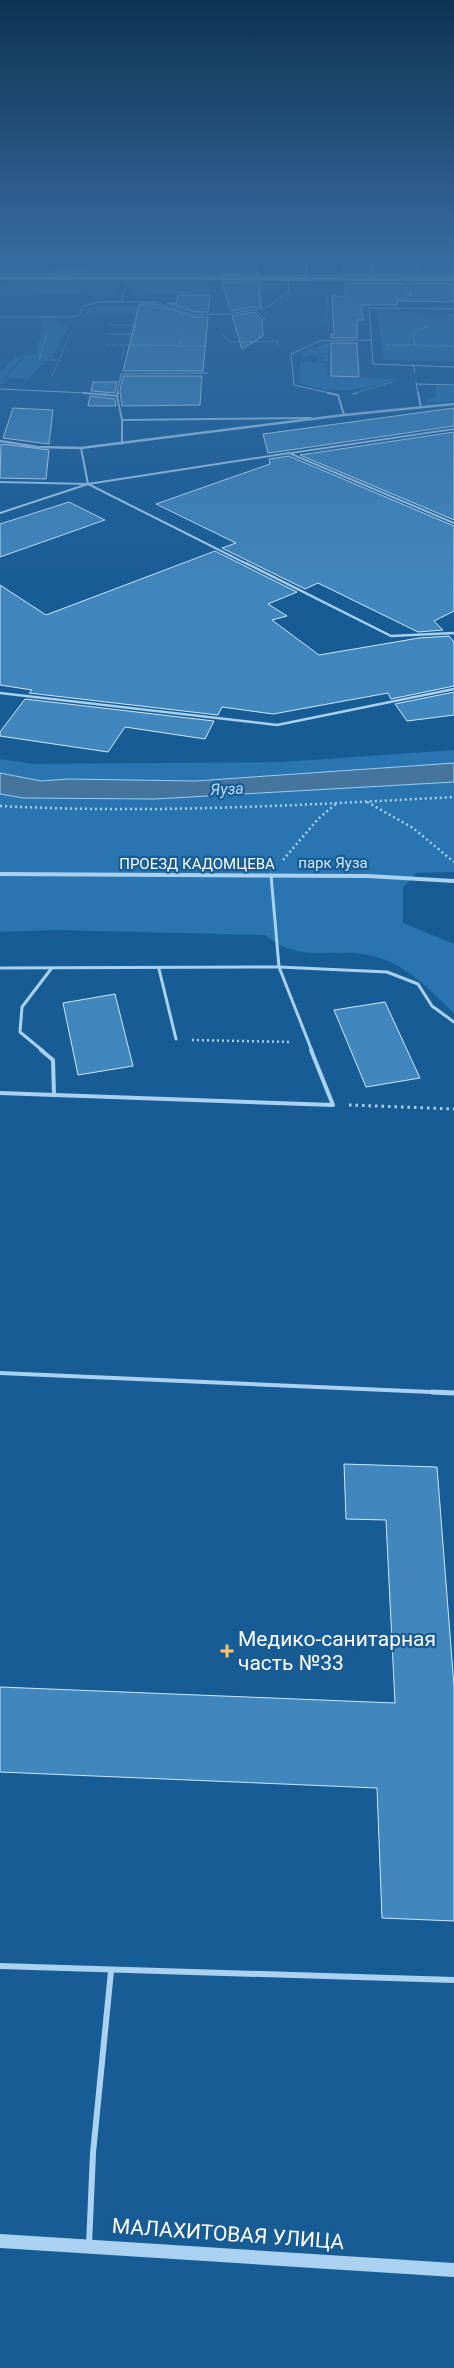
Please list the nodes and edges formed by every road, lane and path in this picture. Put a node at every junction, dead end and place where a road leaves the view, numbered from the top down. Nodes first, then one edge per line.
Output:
1 (55, 369) edge
2 (292, 369) edge
3 (415, 369) edge
4 (415, 372) dead end
5 (207, 373) dead end
6 (394, 382) dead end
7 (454, 385) edge
8 (0, 389) edge
9 (45, 391) junction
10 (117, 396) junction
11 (339, 398) junction
12 (454, 404) edge
13 (421, 407) junction
14 (344, 415) junction
15 (318, 418) junction
16 (122, 420) junction
17 (454, 428) edge
18 (0, 441) edge
19 (122, 444) junction
20 (81, 448) junction
21 (289, 453) junction
22 (0, 482) edge
23 (88, 484) junction
24 (0, 513) edge
25 (454, 523) edge
26 (454, 633) edge
27 (454, 689) edge
28 (0, 693) edge
29 (454, 797) edge
30 (366, 802) junction
31 (338, 803) junction
32 (0, 806) edge
33 (454, 862) edge
34 (0, 874) edge
35 (271, 875) junction
36 (454, 881) edge
37 (279, 967) junction
38 (0, 968) edge
39 (51, 969) junction
40 (159, 969) junction
41 (454, 1022) edge
42 (176, 1039) joint
43 (309, 1043) junction
44 (0, 1093) edge
45 (54, 1095) junction
46 (333, 1105) junction
47 (454, 1109) edge
48 (0, 1373) edge
49 (454, 1393) edge
50 (0, 1966) edge
51 (110, 1971) junction
52 (454, 1980) edge
53 (0, 2241) edge
54 (89, 2247) junction
55 (454, 2270) edge

1 - 9 path
2 - 11 lane
3 - 4 lane
5 - 10 lane
6 - 11 path
7 - 13 lane
8 - 9 lane
9 - 10 lane
10 - 16 lane
11 - 14 lane
12 - 13 street
13 - 14 street
14 - 15 street
15 - 16 lane
15 - 19 street
16 - 19 lane
17 - 21 lane
18 - 20 street
19 - 20 street
20 - 23 lane
21 - 23 lane
21 - 25 lane
22 - 23 lane
23 - 24 lane
23 - 26 lane
27 - 28 lane
29 - 30 path
30 - 31 path
30 - 33 path
31 - 32 path
31 - 35 path
34 - 35 street, ПРОЕЗД КАДОМЦЕВА
35 - 36 street, ПРОЕЗД КАДОМЦЕВА
35 - 37 lane
37 - 40 lane
37 - 41 lane
37 - 43 lane
38 - 39 lane
39 - 40 lane
39 - 45 lane
40 - 42 lane
42 - 43 path
43 - 46 lane
44 - 45 lane
45 - 46 lane
46 - 47 path
48 - 49 lane
50 - 51 lane
51 - 52 lane
51 - 54 lane
53 - 54 street, МАЛАХИТОВАЯ УЛИЦА
54 - 55 street, МАЛАХИТОВАЯ УЛИЦА

